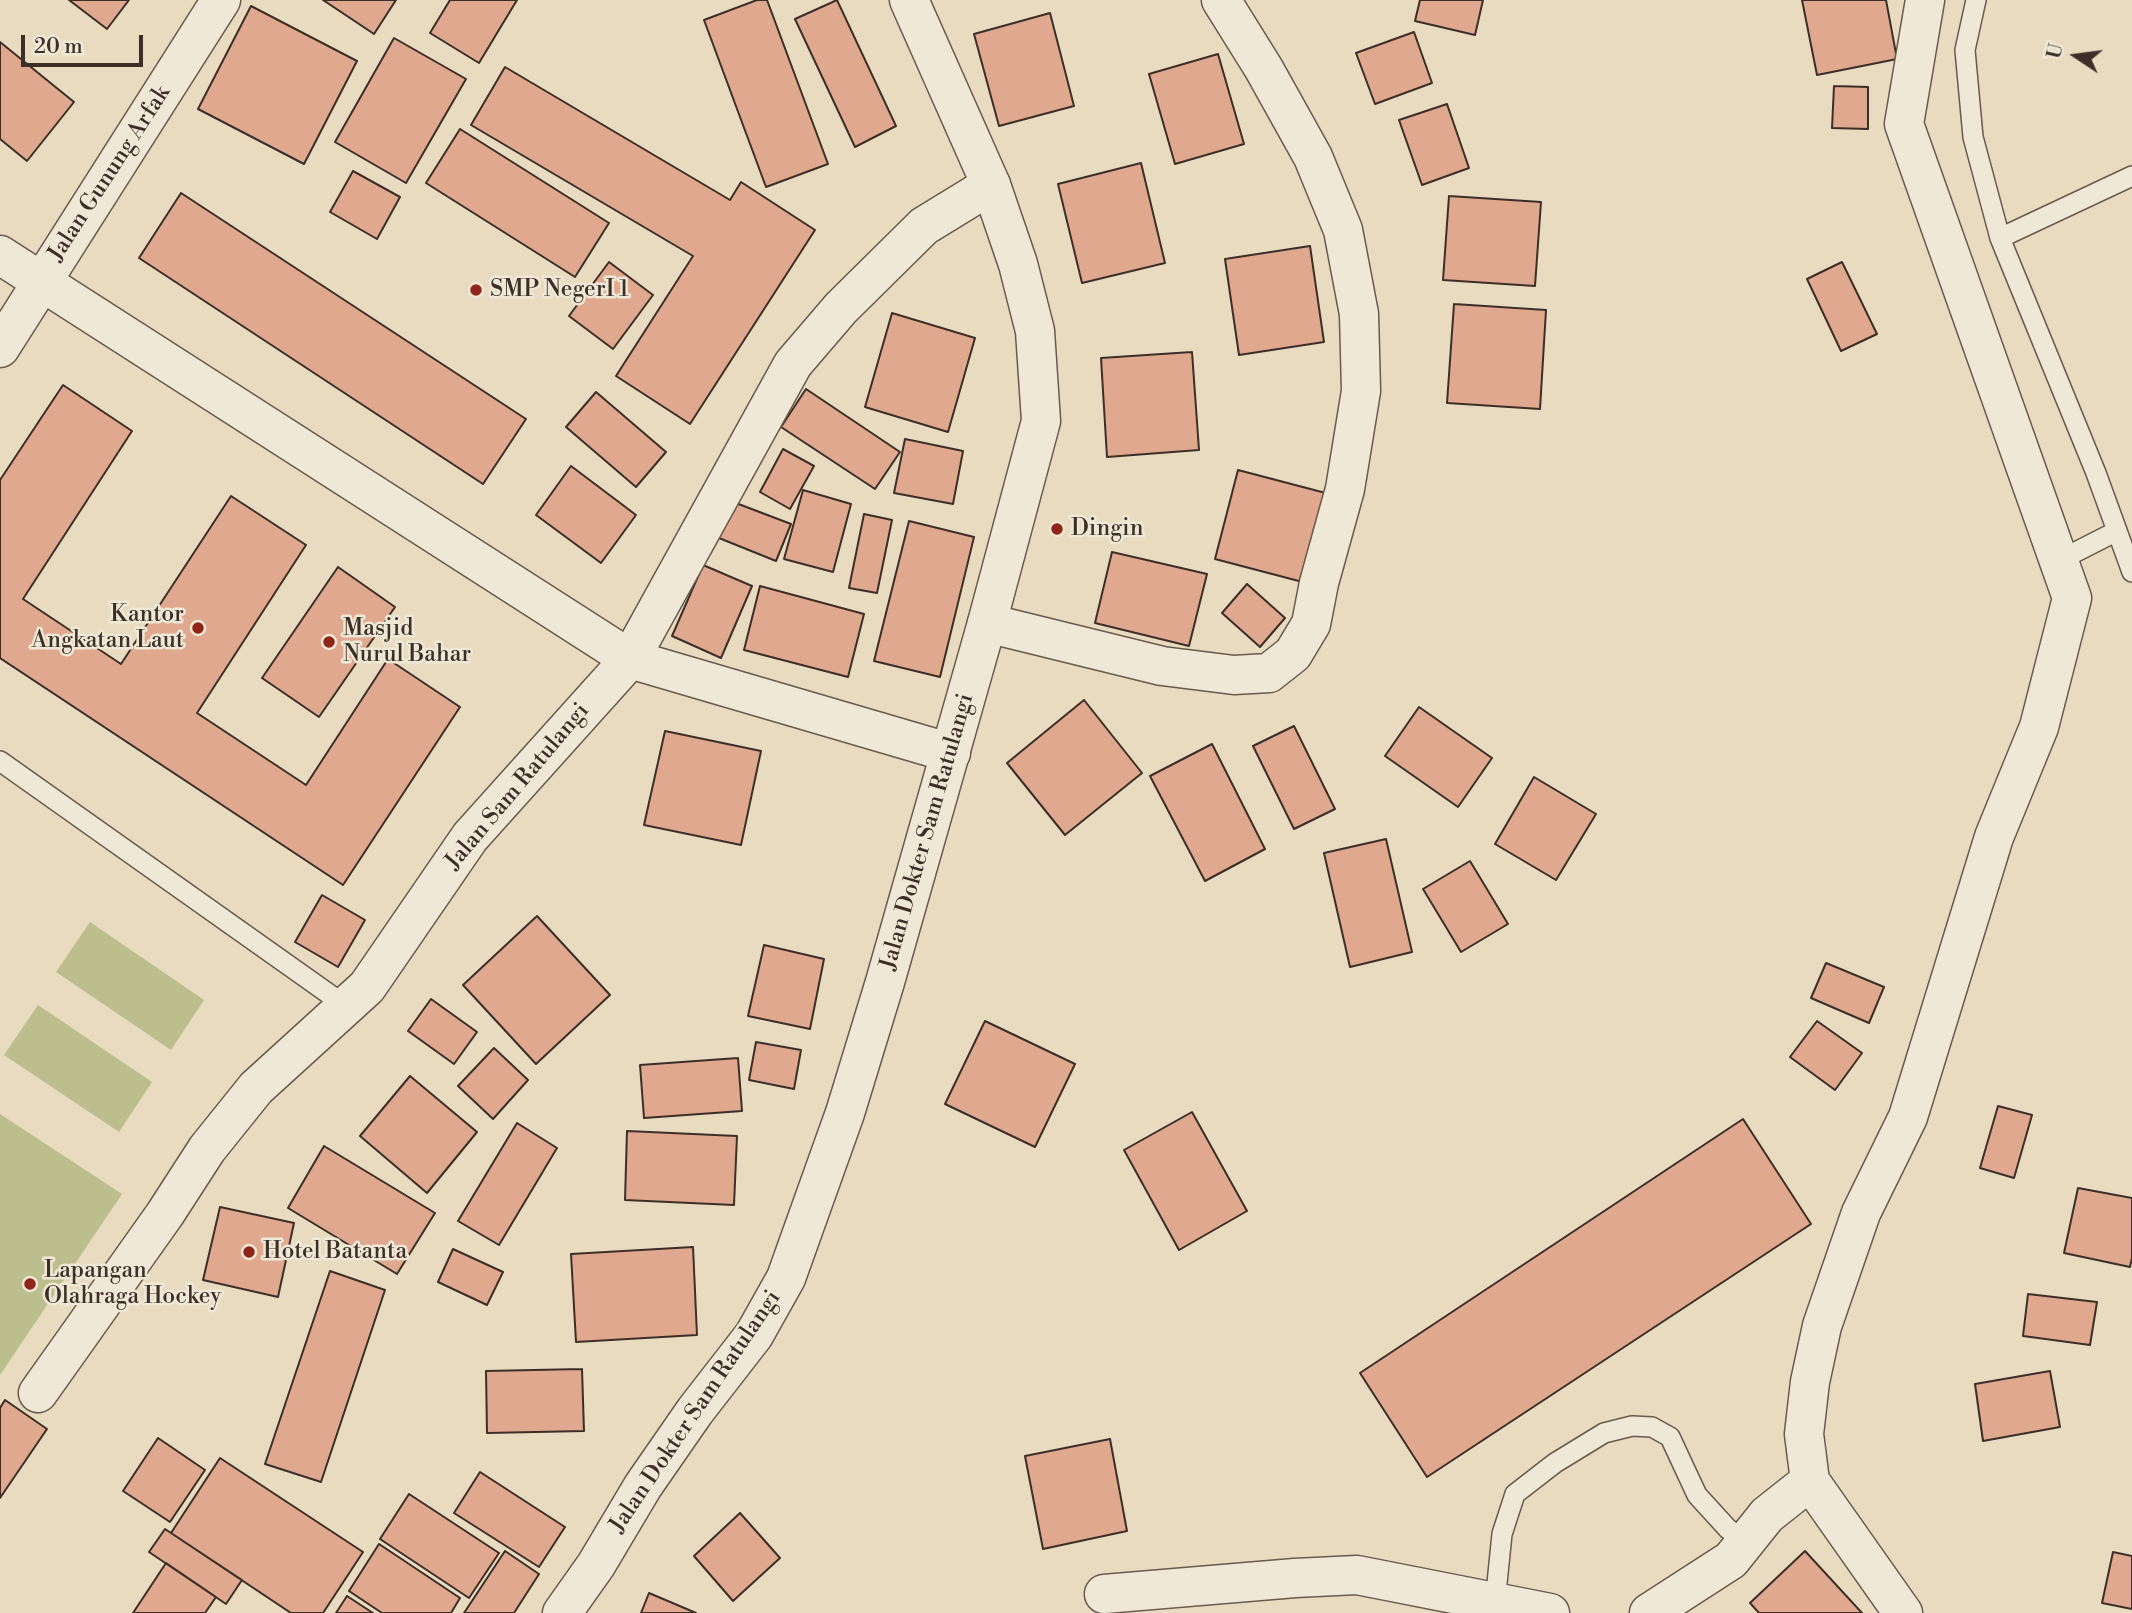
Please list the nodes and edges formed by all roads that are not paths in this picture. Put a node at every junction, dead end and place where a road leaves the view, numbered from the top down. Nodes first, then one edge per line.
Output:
1 (221, 0) edge
2 (909, 0) edge
3 (1221, 0) edge
4 (1925, 0) edge
5 (1976, 0) edge
6 (2132, 176) edge
7 (990, 185) junction
8 (2000, 238) junction
9 (0, 255) edge
10 (40, 282) junction
11 (0, 348) edge
12 (2117, 531) junction
13 (2059, 561) junction
14 (2132, 572) edge
15 (987, 623) junction
16 (630, 659) junction
17 (951, 753) junction
18 (0, 761) edge
19 (346, 1006) junction
20 (38, 1392) dead end
21 (1810, 1481) junction
22 (1746, 1541) junction
23 (1104, 1594) dead end
24 (1495, 1603) junction
25 (562, 1613) edge
26 (1550, 1613) edge
27 (1649, 1613) edge
28 (1903, 1613) edge

1 - 10 street, Jalan Gunung Arfak
2 - 7 street, Jalan Dokter Sam Ratulangi
3 - 15 street
4 - 13 street
5 - 8 lane
6 - 8 lane
7 - 15 street, Jalan Dokter Sam Ratulangi
7 - 16 street, Jalan Sam Ratulangi
8 - 12 lane
9 - 10 street
10 - 11 street, Jalan Gunung Arfak
10 - 16 street
12 - 13 lane
12 - 14 lane
13 - 21 street
15 - 17 street, Jalan Dokter Sam Ratulangi
16 - 17 street
16 - 19 street, Jalan Sam Ratulangi
17 - 25 street, Jalan Dokter Sam Ratulangi
18 - 19 lane
19 - 20 street, Jalan Sam Ratulangi
21 - 22 street
21 - 28 street
22 - 24 lane
22 - 27 street
23 - 24 street
24 - 26 street

